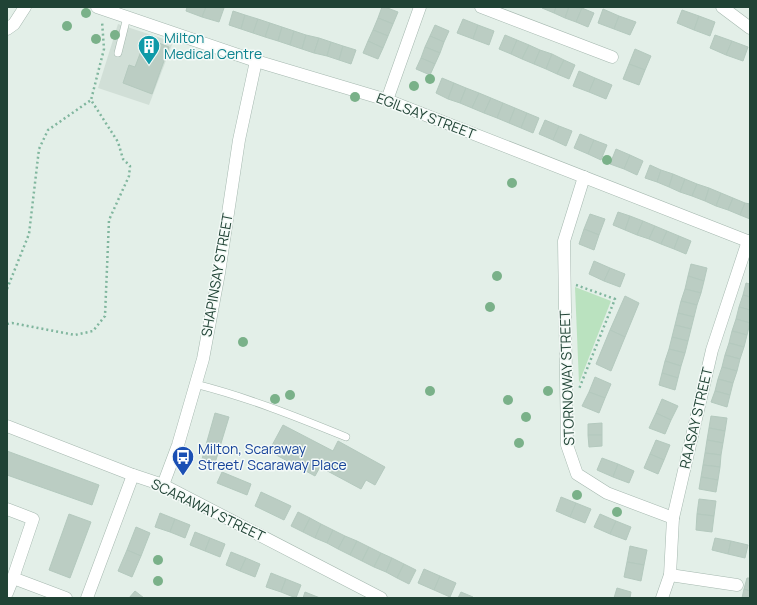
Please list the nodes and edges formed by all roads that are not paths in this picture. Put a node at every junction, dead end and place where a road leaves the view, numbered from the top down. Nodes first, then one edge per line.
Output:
1 (25, 7) edge
2 (420, 7) edge
3 (481, 7) edge
4 (722, 7) edge
5 (99, 8) edge
6 (127, 17) junction
7 (750, 28) edge
8 (7, 29) edge
9 (118, 53) dead end
10 (612, 57) dead end
11 (256, 61) junction
12 (387, 100) junction
13 (584, 177) junction
14 (749, 242) edge
15 (195, 384) junction
16 (7, 426) edge
17 (346, 437) dead end
18 (133, 475) junction
19 (163, 485) junction
20 (7, 508) edge
21 (673, 518) junction
22 (670, 575) junction
23 (13, 578) junction
24 (737, 585) dead end
25 (7, 593) edge
26 (66, 598) edge
27 (87, 598) edge
28 (381, 598) edge
29 (662, 598) edge

1 - 8 street
2 - 12 street
3 - 10 street
4 - 7 street
5 - 6 street, EGILSAY STREET
6 - 9 lane
6 - 11 street, EGILSAY STREET
11 - 12 street, EGILSAY STREET
11 - 15 street, SHAPINSAY STREET
12 - 13 street, EGILSAY STREET
13 - 14 street, EGILSAY STREET
13 - 21 street, STORNOWAY STREET
14 - 21 street, RAASAY STREET
15 - 17 lane
15 - 19 street, SHAPINSAY STREET
16 - 18 street, SCARAWAY STREET
18 - 19 street, SCARAWAY STREET
18 - 27 street
19 - 28 street, SCARAWAY STREET
20 - 23 street
21 - 22 street, RAASAY STREET
22 - 24 street
22 - 29 street, RAASAY STREET
23 - 25 street
23 - 26 street

